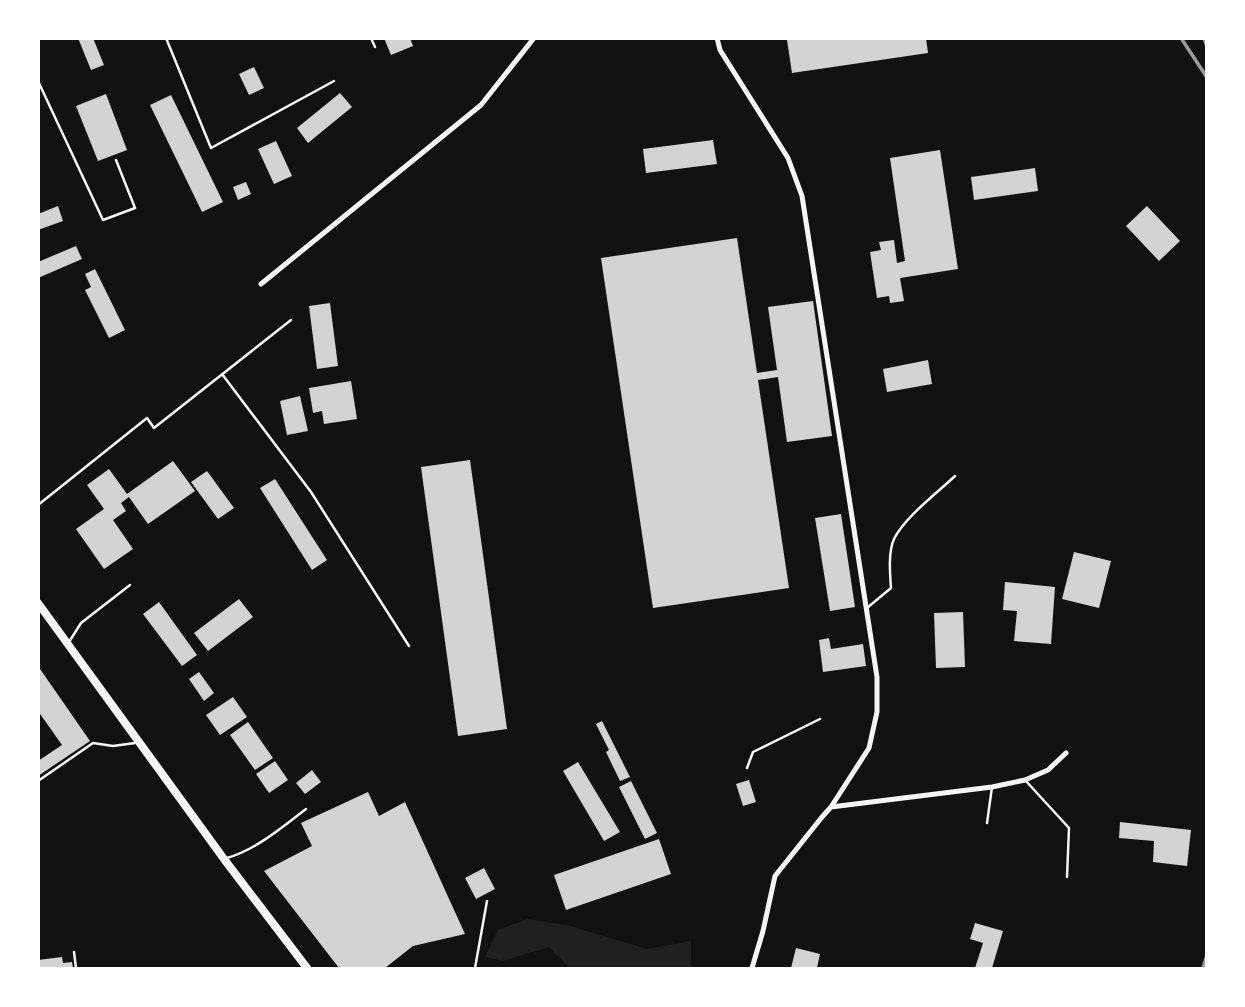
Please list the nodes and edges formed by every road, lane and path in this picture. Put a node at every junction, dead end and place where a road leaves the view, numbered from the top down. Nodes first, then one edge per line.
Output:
1 (166, 38) edge
2 (371, 38) edge
3 (534, 38) edge
4 (717, 38) edge
5 (375, 47) dead end
6 (38, 81) edge
7 (334, 81) dead end
8 (116, 160) dead end
9 (261, 284) dead end
10 (291, 320) dead end
11 (222, 374) junction
12 (955, 476) dead end
13 (38, 505) edge
14 (130, 585) dead end
15 (38, 603) edge
16 (867, 608) junction
17 (67, 645) junction
18 (409, 646) dead end
19 (820, 719) dead end
20 (139, 743) junction
21 (1066, 753) dead end
22 (747, 768) dead end
23 (1024, 780) junction
24 (38, 781) edge
25 (992, 787) junction
26 (831, 807) junction
27 (306, 809) dead end
28 (987, 824) dead end
29 (224, 859) junction
30 (1067, 877) dead end
31 (488, 901) dead end
32 (74, 952) dead end
33 (76, 968) edge
34 (307, 968) edge
35 (475, 968) edge
36 (752, 968) edge

1 - 7 lane
2 - 5 lane
3 - 9 street
4 - 16 street
6 - 8 lane
10 - 11 lane
11 - 13 lane
11 - 18 lane
12 - 16 lane
14 - 17 lane
15 - 17 main road
16 - 26 street
17 - 20 main road
19 - 22 lane
20 - 24 lane
20 - 29 main road
21 - 23 street
23 - 25 street
23 - 30 lane
25 - 26 street
25 - 28 lane
26 - 36 street
27 - 29 lane
29 - 34 main road
31 - 35 lane
32 - 33 lane

